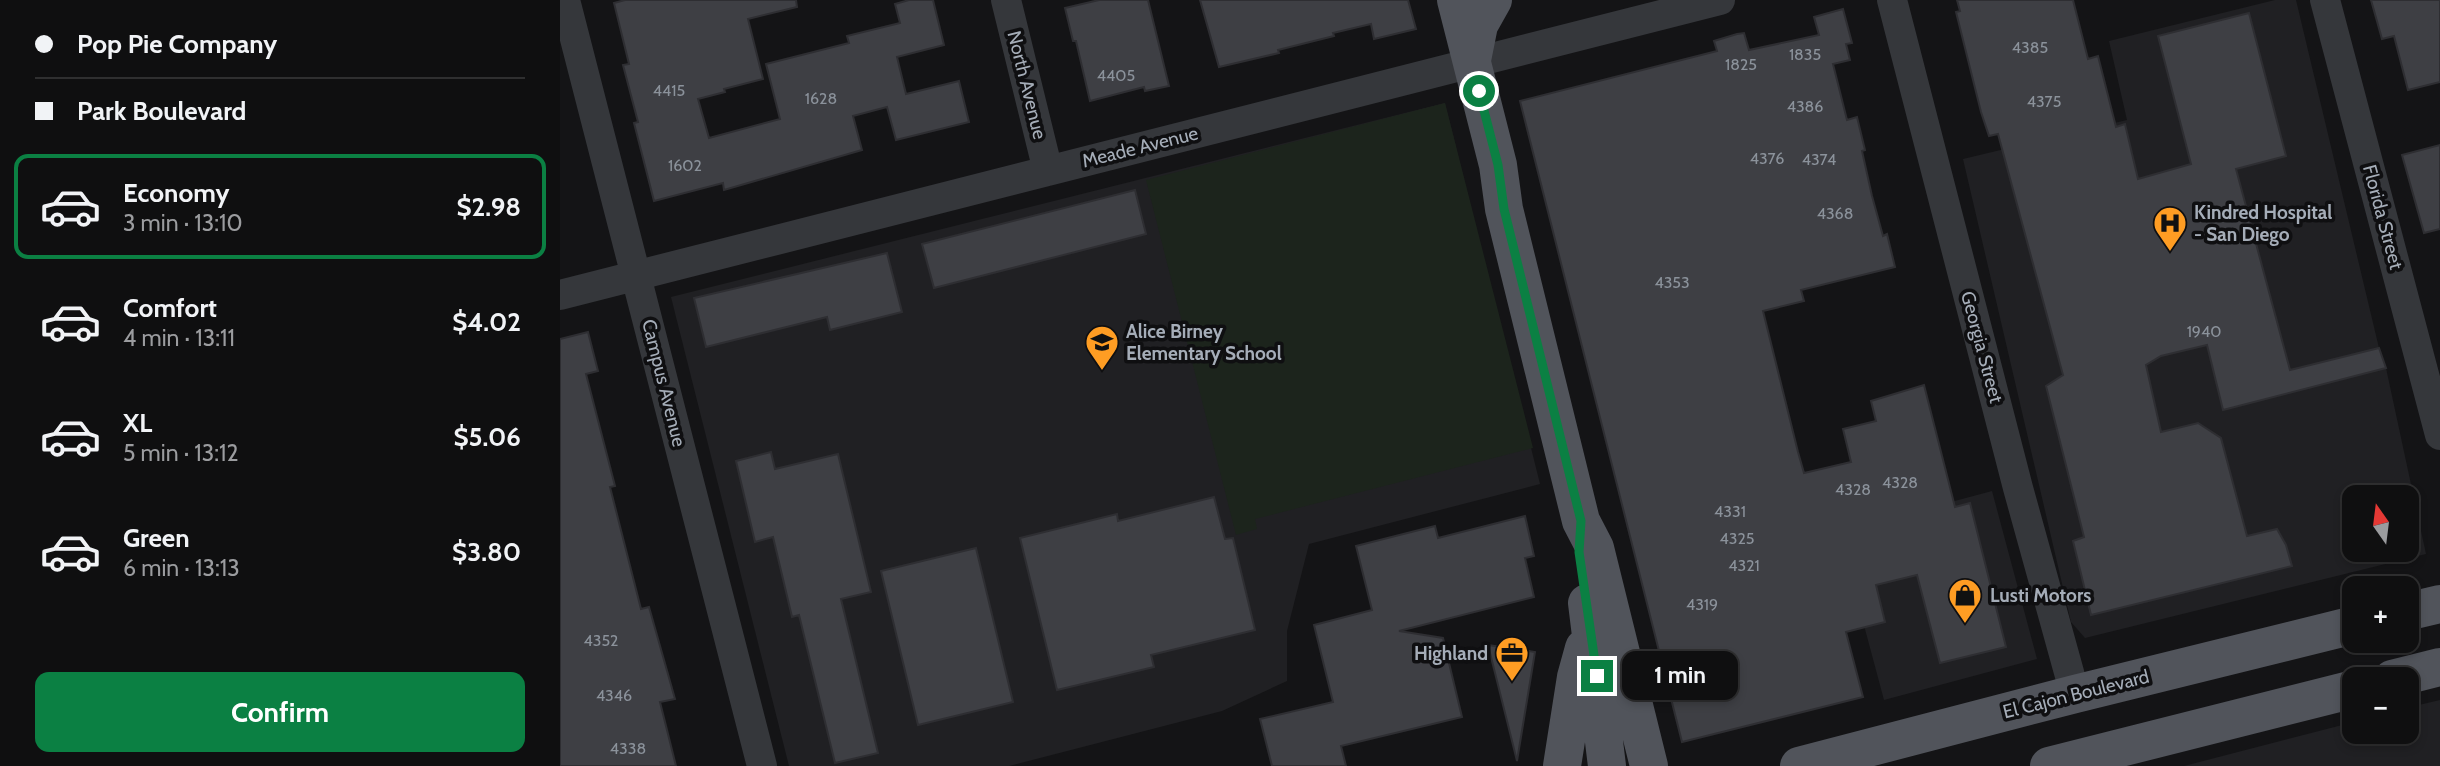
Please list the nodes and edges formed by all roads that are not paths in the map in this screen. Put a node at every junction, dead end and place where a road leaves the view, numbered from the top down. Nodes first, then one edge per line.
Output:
1 (565, 0) edge
2 (1006, 0) edge
3 (1456, 0) edge
4 (1493, 0) edge
5 (1720, 0) edge
6 (1892, 0) edge
7 (2325, 0) edge
8 (1472, 62) junction
9 (1048, 171) junction
10 (637, 275) junction
11 (560, 295) edge
12 (2440, 435) edge
13 (1581, 521) junction
14 (2440, 604) edge
15 (2419, 609) edge
16 (1591, 626) junction
17 (2342, 628) edge
18 (2440, 667) edge
19 (2419, 672) edge
20 (2342, 692) edge
21 (2076, 694) junction
22 (2070, 763) edge
23 (762, 766) edge
24 (1562, 766) edge
25 (1607, 766) edge
26 (1650, 766) edge
27 (1799, 766) edge

1 - 10 street, Campus Avenue
2 - 9 street, North Avenue
3 - 8 main road
4 - 8 main road
5 - 8 street, Meade Avenue
6 - 21 street, Georgia Street
7 - 12 street, Florida Street
8 - 9 street, Meade Avenue
8 - 13 main road
9 - 10 street, Meade Avenue
10 - 11 street, Meade Avenue
10 - 23 street, Campus Avenue
13 - 16 main road
13 - 26 main road
14 - 15 main road
16 - 24 main road
16 - 25 main road
17 - 21 main road, El Cajon Boulevard
18 - 19 main road
20 - 22 main road
21 - 27 main road, El Cajon Boulevard

